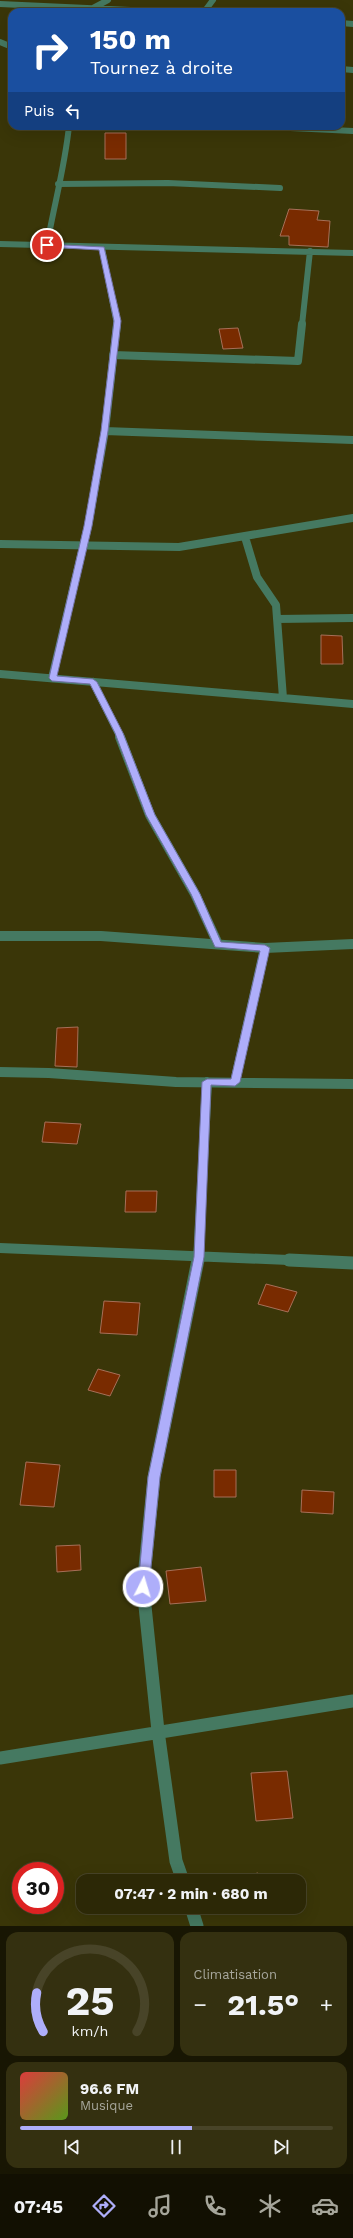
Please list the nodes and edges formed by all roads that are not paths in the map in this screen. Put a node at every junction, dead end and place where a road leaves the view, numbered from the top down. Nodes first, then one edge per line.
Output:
1 (108, 0) edge
2 (0, 4) edge
3 (93, 8) joint
4 (69, 130) edge
5 (332, 130) edge
6 (353, 131) edge
7 (58, 184) junction
8 (280, 188) dead end
9 (0, 244) edge
10 (47, 245) junction
11 (102, 248) junction
12 (310, 251) junction
13 (353, 253) edge
14 (113, 355) junction
15 (105, 431) junction
16 (353, 440) edge
17 (353, 518) edge
18 (245, 537) junction
19 (0, 544) edge
20 (83, 546) junction
21 (353, 618) edge
22 (277, 619) junction
23 (0, 674) edge
24 (52, 678) junction
25 (93, 682) junction
26 (283, 698) junction
27 (353, 704) edge
28 (0, 936) edge
29 (218, 944) junction
30 (353, 944) edge
31 (265, 948) junction
32 (0, 1072) edge
33 (207, 1082) junction
34 (235, 1082) junction
35 (353, 1084) edge
36 (0, 1248) edge
37 (199, 1257) junction
38 (353, 1262) edge
39 (353, 1701) edge
40 (158, 1731) junction
41 (0, 1758) edge
42 (180, 1874) edge
43 (193, 1914) edge
44 (196, 1926) edge

1 - 3 street
2 - 3 street
4 - 7 street
5 - 6 street
7 - 8 street
7 - 10 street
9 - 10 street
10 - 11 street
11 - 12 street
11 - 14 street
12 - 13 street
12 - 14 street
14 - 15 street
15 - 16 street
15 - 20 street
17 - 18 street
18 - 20 street
18 - 22 street
19 - 20 street
20 - 24 street
21 - 22 street
22 - 26 street
23 - 24 street
24 - 25 street
25 - 26 street
25 - 29 street
26 - 27 street
28 - 29 street
29 - 31 street
30 - 31 street
31 - 34 street
32 - 33 street
33 - 34 street
33 - 37 street
34 - 35 street
36 - 37 street
37 - 38 street
37 - 40 street
39 - 40 street
40 - 41 street
40 - 42 street
43 - 44 street

